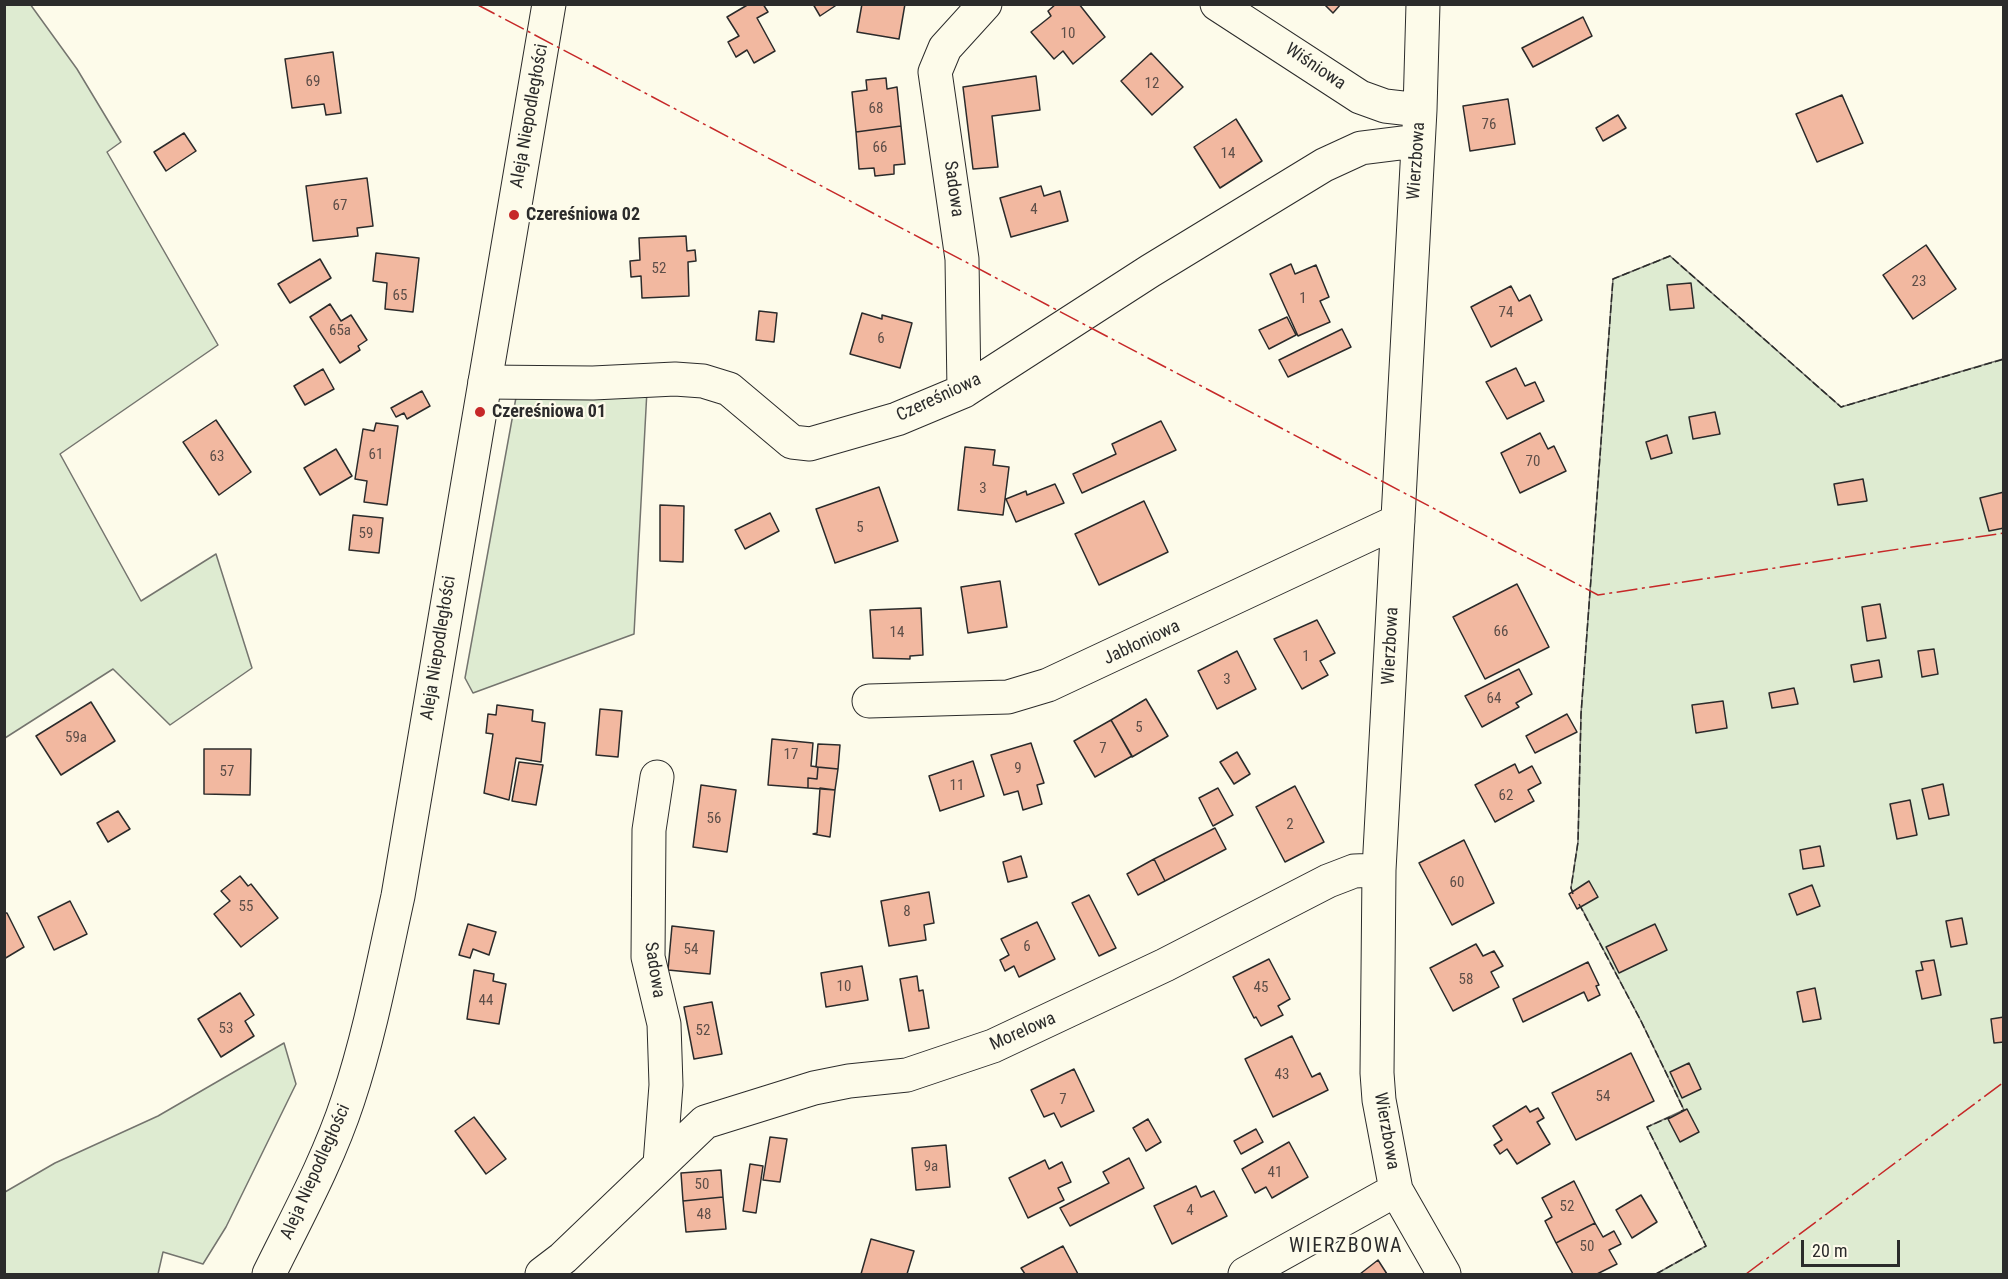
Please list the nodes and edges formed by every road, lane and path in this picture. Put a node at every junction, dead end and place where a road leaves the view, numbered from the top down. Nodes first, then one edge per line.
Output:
1 (549, 4) edge
2 (985, 4) edge
3 (1217, 4) edge
4 (1423, 4) edge
5 (1409, 131) junction
6 (485, 382) junction
7 (964, 391) junction
8 (1398, 520) junction
9 (869, 701) dead end
10 (657, 777) dead end
11 (1379, 870) junction
12 (660, 1164) junction
13 (1396, 1190) junction
14 (269, 1275) edge
15 (542, 1275) edge
16 (1245, 1275) edge
17 (1444, 1275) edge

1 - 6 street, Aleja Niepodległości
2 - 7 street, Sadowa
3 - 5 street, Wiśniowa
4 - 5 street, Wierzbowa
5 - 7 street, Czereśniowa
5 - 8 street, Wierzbowa
6 - 7 street, Czereśniowa
6 - 14 street, Aleja Niepodległości
8 - 9 street, Jabłoniowa
8 - 11 street, Wierzbowa
10 - 12 street, Sadowa
11 - 12 street, Morelowa
11 - 13 street, Wierzbowa
12 - 15 street, Morelowa
13 - 16 street
13 - 17 street, Wierzbowa

